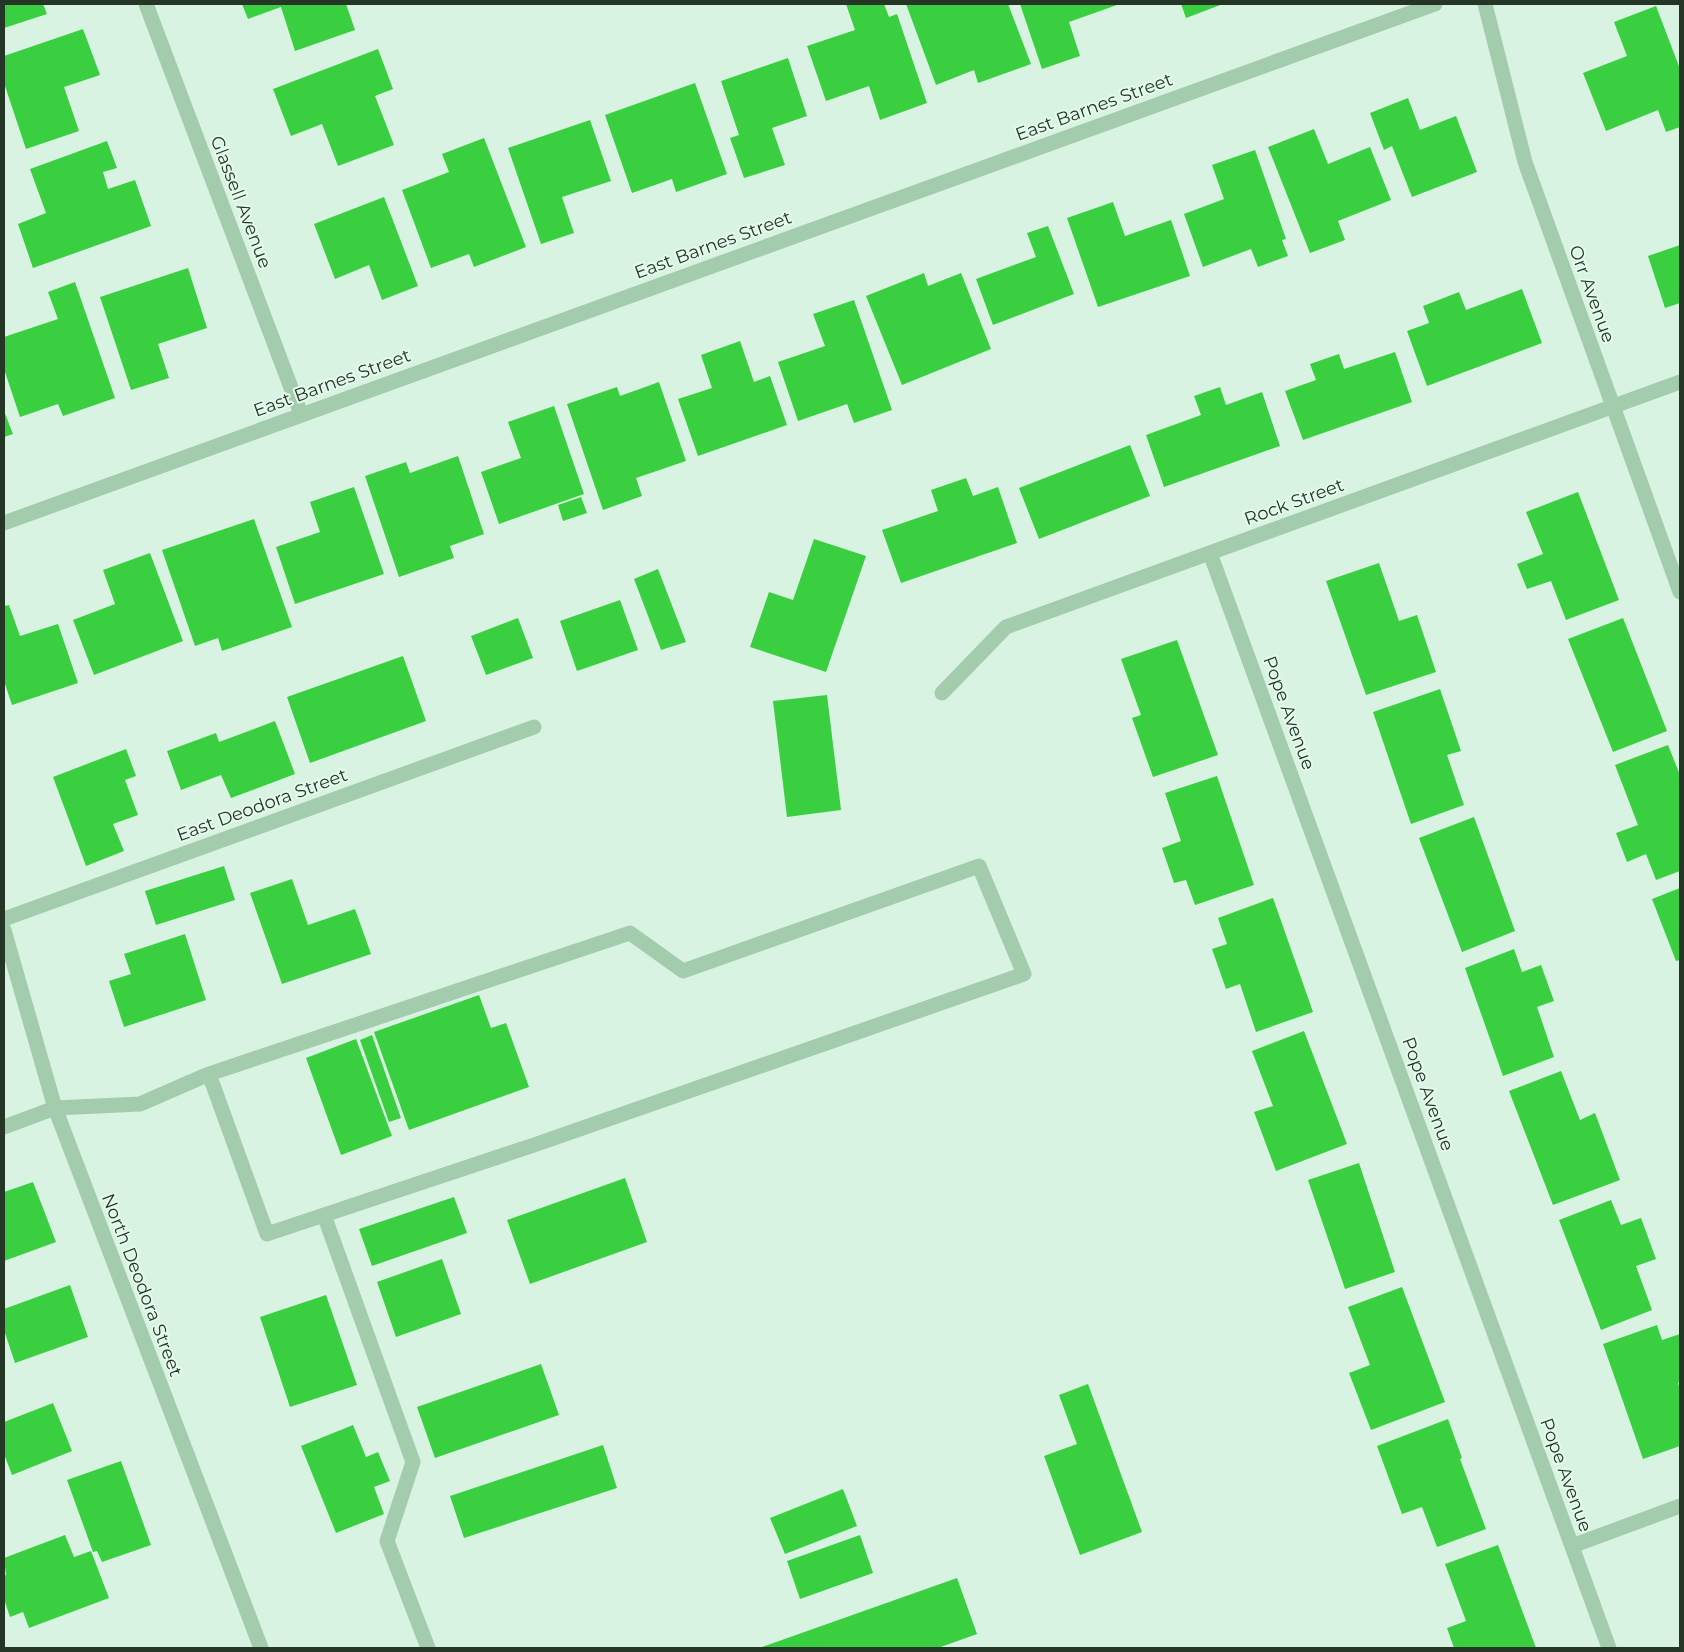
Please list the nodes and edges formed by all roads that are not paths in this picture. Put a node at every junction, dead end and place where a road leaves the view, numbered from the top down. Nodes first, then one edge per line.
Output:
1 (146, 4) edge
2 (1435, 4) edge
3 (1486, 4) edge
4 (1680, 382) edge
5 (1613, 406) junction
6 (302, 414) junction
7 (4, 523) edge
8 (1210, 553) junction
9 (1680, 592) edge
10 (942, 693) dead end
11 (534, 727) dead end
12 (4, 919) edge
13 (4, 930) edge
14 (209, 1074) junction
15 (55, 1108) junction
16 (4, 1126) edge
17 (324, 1215) junction
18 (1680, 1506) edge
19 (1572, 1546) junction
20 (261, 1648) edge
21 (428, 1648) edge
22 (1609, 1648) edge

1 - 6 street, Glassell Avenue
2 - 6 street, East Barnes Street
3 - 5 street, Orr Avenue
4 - 5 street, Rock Street
5 - 8 street, Rock Street
5 - 9 street, Orr Avenue
6 - 7 street, East Barnes Street
8 - 10 street, Rock Street
8 - 19 street, Pope Avenue
11 - 12 street, East Deodora Street
13 - 15 street, North Deodora Street
14 - 15 street
14 - 17 street
14 - 17 street
15 - 16 street
15 - 20 street, North Deodora Street
17 - 21 street
18 - 19 street
19 - 22 street, Pope Avenue

